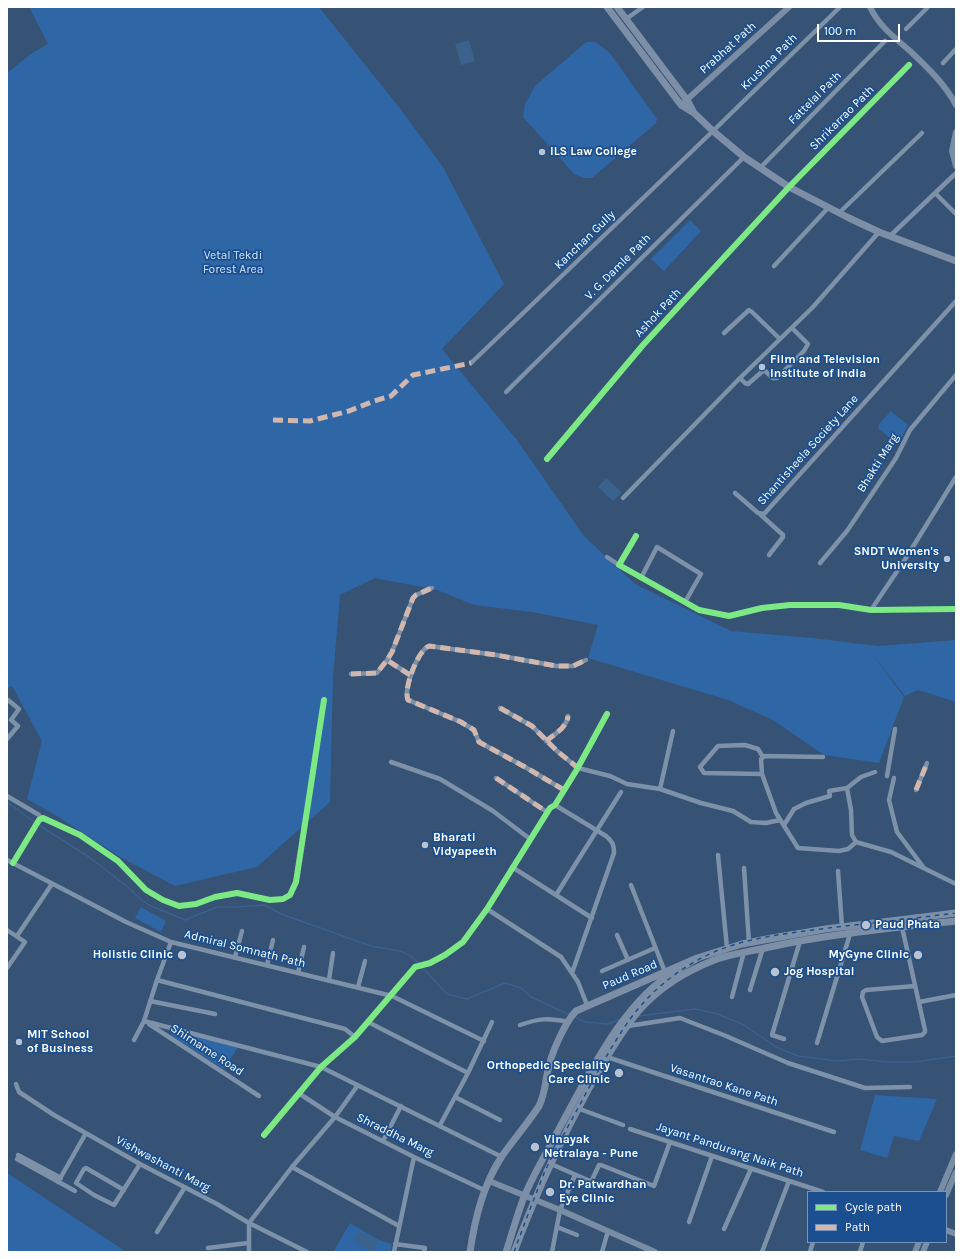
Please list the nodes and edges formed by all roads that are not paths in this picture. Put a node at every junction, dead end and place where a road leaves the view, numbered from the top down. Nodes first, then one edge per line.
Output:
1 (607, 7) edge
2 (617, 7) edge
3 (643, 7) edge
4 (789, 7) edge
5 (840, 7) edge
6 (870, 7) edge
7 (928, 7) edge
8 (626, 19) junction
9 (906, 29) dead end
10 (885, 41) dead end
11 (956, 49) edge
12 (943, 63) dead end
13 (909, 65) dead end
14 (684, 102) junction
15 (956, 105) edge
16 (713, 132) junction
17 (956, 132) edge
18 (922, 133) dead end
19 (744, 156) junction
20 (956, 166) edge
21 (760, 168) junction
22 (955, 174) dead end
23 (790, 187) junction
24 (935, 193) junction
25 (828, 208) junction
26 (839, 213) junction
27 (956, 214) edge
28 (879, 232) junction
29 (890, 236) junction
30 (956, 261) edge
31 (774, 266) dead end
32 (956, 301) edge
33 (792, 328) junction
34 (724, 333) dead end
35 (780, 339) junction
36 (471, 363) dead end
37 (956, 375) edge
38 (740, 378) junction
39 (506, 392) dead end
40 (547, 458) dead end
41 (956, 477) edge
42 (735, 493) dead end
43 (623, 498) dead end
44 (761, 515) junction
45 (636, 536) dead end
46 (769, 555) dead end
47 (607, 557) dead end
48 (820, 564) dead end
49 (619, 565) junction
50 (641, 578) junction
51 (432, 588) dead end
52 (685, 602) junction
53 (956, 609) edge
54 (871, 610) junction
55 (387, 660) junction
56 (586, 660) dead end
57 (351, 674) dead end
58 (410, 675) junction
59 (324, 700) dead end
60 (7, 701) edge
61 (500, 708) dead end
62 (607, 714) dead end
63 (568, 716) dead end
64 (895, 729) dead end
65 (673, 731) dead end
66 (7, 739) edge
67 (546, 740) junction
68 (763, 757) junction
69 (823, 757) dead end
70 (391, 762) dead end
71 (927, 763) dead end
72 (578, 768) junction
73 (875, 772) dead end
74 (762, 774) junction
75 (887, 776) dead end
76 (496, 778) dead end
77 (894, 778) dead end
78 (847, 788) junction
79 (660, 789) junction
80 (564, 790) junction
81 (916, 790) dead end
82 (620, 792) dead end
83 (7, 796) edge
84 (555, 805) junction
85 (547, 812) junction
86 (40, 819) junction
87 (780, 820) junction
88 (784, 825) junction
89 (597, 830) junction
90 (530, 839) junction
91 (856, 842) junction
92 (718, 855) dead end
93 (7, 860) edge
94 (13, 864) junction
95 (512, 867) junction
96 (744, 868) dead end
97 (925, 869) junction
98 (838, 871) dead end
99 (52, 884) junction
100 (956, 884) edge
101 (631, 885) dead end
102 (556, 895) junction
103 (487, 909) junction
104 (956, 913) edge
105 (592, 918) junction
106 (956, 921) edge
107 (842, 927) junction
108 (902, 927) junction
109 (7, 930) edge
110 (242, 931) dead end
111 (850, 934) junction
112 (617, 935) dead end
113 (17, 936) junction
114 (273, 940) dead end
115 (800, 941) junction
116 (171, 942) junction
117 (749, 943) junction
118 (304, 947) dead end
119 (655, 948) junction
120 (727, 948) junction
121 (763, 948) junction
122 (744, 952) junction
123 (333, 953) dead end
124 (235, 957) junction
125 (628, 960) junction
126 (365, 961) dead end
127 (267, 965) junction
128 (7, 968) edge
129 (602, 971) dead end
130 (664, 972) junction
131 (298, 973) junction
132 (572, 973) junction
133 (157, 980) junction
134 (328, 980) junction
135 (634, 985) junction
136 (915, 986) junction
137 (358, 988) junction
138 (750, 990) dead end
139 (956, 995) edge
140 (392, 996) junction
141 (732, 997) dead end
142 (150, 1001) junction
143 (919, 1002) junction
144 (642, 1004) junction
145 (587, 1006) junction
146 (214, 1014) dead end
147 (571, 1018) junction
148 (144, 1021) junction
149 (368, 1022) junction
150 (492, 1022) dead end
151 (627, 1022) junction
152 (520, 1025) dead end
153 (355, 1037) junction
154 (784, 1039) dead end
155 (134, 1040) dead end
156 (484, 1041) junction
157 (817, 1043) dead end
158 (607, 1057) junction
159 (321, 1067) junction
160 (468, 1073) junction
161 (16, 1084) dead end
162 (358, 1085) junction
163 (910, 1087) dead end
164 (300, 1094) junction
165 (259, 1096) dead end
166 (455, 1097) junction
167 (401, 1106) junction
168 (577, 1108) junction
169 (335, 1117) junction
170 (500, 1120) dead end
171 (440, 1125) junction
172 (623, 1125) dead end
173 (630, 1129) dead end
174 (834, 1132) dead end
175 (86, 1133) junction
176 (264, 1135) dead end
177 (383, 1141) junction
178 (670, 1142) junction
179 (956, 1154) edge
180 (712, 1156) junction
181 (18, 1157) dead end
182 (414, 1157) junction
183 (502, 1157) junction
184 (140, 1164) junction
185 (551, 1164) junction
186 (292, 1167) junction
187 (751, 1169) junction
188 (956, 1172) edge
189 (576, 1175) junction
190 (60, 1180) junction
191 (489, 1181) junction
192 (789, 1181) junction
193 (954, 1181) edge
194 (185, 1187) junction
195 (124, 1190) junction
196 (484, 1190) junction
197 (75, 1191) dead end
198 (820, 1191) edge
199 (940, 1191) edge
200 (947, 1193) edge
201 (525, 1195) junction
202 (534, 1199) junction
203 (560, 1210) junction
204 (688, 1222) dead end
205 (249, 1223) junction
206 (399, 1226) junction
207 (557, 1227) junction
208 (724, 1229) dead end
209 (608, 1231) junction
210 (158, 1232) dead end
211 (577, 1235) dead end
212 (248, 1243) junction
213 (395, 1244) junction
214 (208, 1248) dead end
215 (249, 1252) edge
216 (307, 1252) edge
217 (394, 1252) edge
218 (424, 1252) edge
219 (470, 1252) edge
220 (506, 1252) edge
221 (514, 1252) edge
222 (552, 1252) edge
223 (602, 1252) edge
224 (655, 1252) edge
225 (762, 1252) edge

1 - 14 main road
2 - 8 main road
3 - 8 street
4 - 14 street, Prabhat Path
5 - 16 street, Krushna Path
6 - 15 street
7 - 9 street
8 - 14 main road
10 - 21 street, Fattelal Path
11 - 12 street
13 - 23 street, Shrikarrao Path
14 - 16 main road
16 - 19 main road
16 - 36 street, Kanchan Gully
17 - 20 street
18 - 26 street
19 - 21 main road
19 - 39 street, V. G. Damle Path
21 - 23 main road
22 - 24 street
23 - 25 main road
23 - 40 street, Ashok Path
24 - 27 street
24 - 29 street
25 - 26 main road
25 - 31 street
26 - 28 main road
28 - 29 main road
28 - 33 street
29 - 30 main road
32 - 44 street, Shantisheela Society Lane
33 - 35 street
33 - 38 street
34 - 35 street
35 - 38 street
37 - 48 street, Bhakti Marg
38 - 43 street
41 - 54 street
42 - 44 street, Shantisheela Society Lane
44 - 46 street
45 - 49 street
47 - 49 street
49 - 50 street
50 - 52 street
50 - 52 street
51 - 55 street
52 - 54 street
53 - 54 street
55 - 57 street
55 - 58 street
56 - 58 street
58 - 80 street
59 - 86 street
60 - 66 street
61 - 67 street
62 - 72 street
63 - 67 street
64 - 75 street
65 - 79 street
67 - 72 street
68 - 69 street
68 - 74 street
68 - 74 street
70 - 90 street
71 - 81 street
72 - 79 street
72 - 80 street
73 - 78 street
74 - 87 street
76 - 85 street
77 - 97 street
78 - 88 street
78 - 91 street
79 - 87 street
80 - 84 street
82 - 89 street
83 - 86 street
84 - 85 street
84 - 89 street
85 - 90 street
86 - 94 street
87 - 88 street
88 - 91 street
89 - 102 street
89 - 105 street
90 - 95 street
91 - 97 street
92 - 120 street
93 - 94 street, Admiral Somnath Path
94 - 99 street, Admiral Somnath Path
95 - 102 street
95 - 103 street
96 - 117 street
97 - 100 street
98 - 107 street
99 - 113 street
99 - 116 street, Admiral Somnath Path
101 - 119 street
102 - 105 street
103 - 132 street
103 - 140 street
104 - 107 main road, Paud Road
105 - 132 street
106 - 108 main road, Paud Road
107 - 117 main road, Paud Road
108 - 111 main road, Paud Road
108 - 136 street
109 - 113 street
110 - 124 street
111 - 115 main road, Paud Road
111 - 157 street
112 - 125 street
113 - 128 street
114 - 127 street
115 - 121 main road, Paud Road
115 - 154 street
116 - 124 street, Admiral Somnath Path
116 - 133 street
117 - 120 main road, Paud Road
118 - 131 street
119 - 125 street
119 - 130 street
120 - 130 main road, Paud Road
121 - 122 main road, Paud Road
121 - 138 street
122 - 141 street
122 - 144 main road, Paud Road
123 - 134 street
124 - 127 street, Admiral Somnath Path
125 - 129 street
126 - 137 street
127 - 131 street, Admiral Somnath Path
130 - 135 main road, Paud Road
131 - 134 street, Admiral Somnath Path
132 - 145 street
133 - 142 street
133 - 153 street
134 - 137 street, Admiral Somnath Path
135 - 144 main road
135 - 145 main road, Paud Road
136 - 143 street
136 - 143 street
137 - 140 street, Admiral Somnath Path
139 - 143 street
140 - 149 street
140 - 156 street, Admiral Somnath Path
142 - 146 street
142 - 148 street
144 - 151 main road, Paud Road
144 - 151 main road
145 - 147 main road, Paud Road
147 - 152 street
147 - 183 main road
148 - 155 street
148 - 159 street
148 - 165 street, Shirname Road
149 - 153 street
149 - 160 street
150 - 156 street
151 - 158 main road, Paud Road
151 - 163 street
151 - 201 main road
153 - 159 street
156 - 160 street
158 - 168 main road, Paud Road
158 - 174 street, Vasantrao Kane Path
159 - 162 street
159 - 164 street
160 - 166 street
161 - 175 street, Vishwashanti Marg
162 - 167 street
162 - 169 street
164 - 169 street, Shraddha Marg
164 - 176 street
166 - 170 street
166 - 171 street
167 - 171 street
167 - 177 street
168 - 172 street
168 - 185 main road, Paud Road
169 - 177 street, Shraddha Marg
169 - 186 street
171 - 183 street
173 - 178 street, Jayant Pandurang Naik Path
175 - 184 street, Vishwashanti Marg
175 - 190 street
177 - 182 street, Shraddha Marg
178 - 180 street, Jayant Pandurang Naik Path
178 - 189 street
179 - 199 street
180 - 187 street, Jayant Pandurang Naik Path
180 - 204 street
181 - 190 street
182 - 196 street, Shraddha Marg
182 - 206 street
183 - 191 main road
184 - 194 street, Vishwashanti Marg
184 - 195 street
185 - 189 street
185 - 202 main road, Paud Road
186 - 205 street
186 - 206 street
187 - 192 street, Jayant Pandurang Naik Path
187 - 208 street
188 - 193 street
189 - 203 street
190 - 197 street
191 - 196 main road
191 - 201 street
192 - 198 street, Jayant Pandurang Naik Path
192 - 225 street
193 - 200 street
194 - 205 street, Vishwashanti Marg
194 - 210 street
195 - 195 street
196 - 219 main road
201 - 202 street
201 - 220 main road
202 - 203 street
202 - 221 main road, Paud Road
203 - 207 street
203 - 209 street
205 - 212 street
205 - 216 street, Vishwashanti Marg
206 - 213 street
207 - 211 street
207 - 222 street
209 - 223 street
209 - 224 street
212 - 214 street
212 - 215 street
213 - 217 street
213 - 218 street

